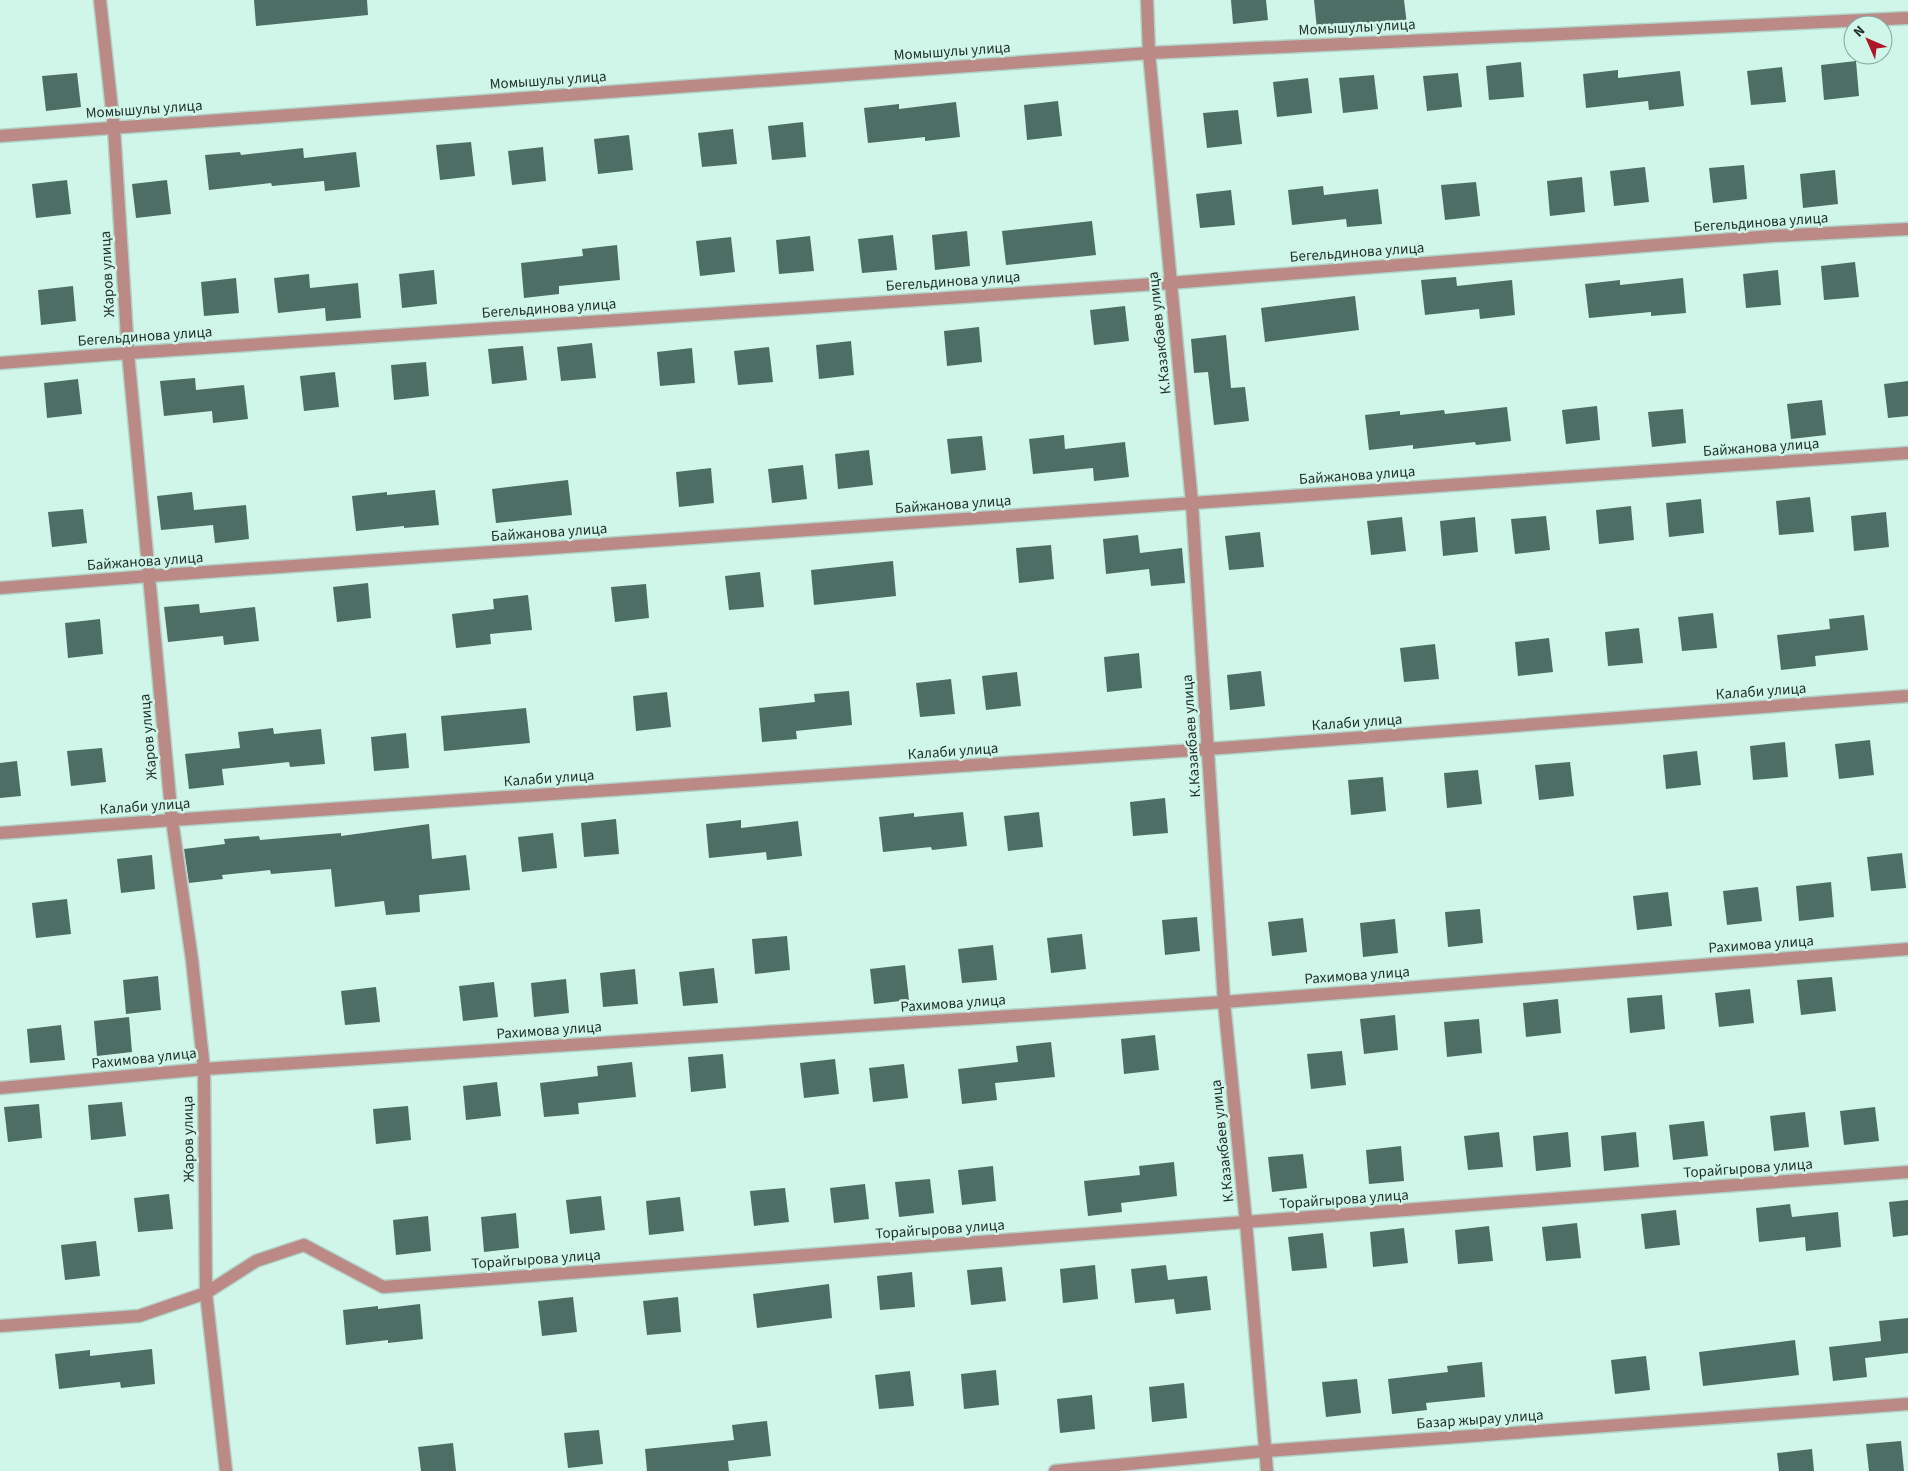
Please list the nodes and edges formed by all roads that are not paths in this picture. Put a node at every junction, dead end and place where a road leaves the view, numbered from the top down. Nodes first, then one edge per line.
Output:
1 (100, 0) edge
2 (1147, 0) edge
3 (1908, 18) edge
4 (1149, 53) junction
5 (114, 128) junction
6 (0, 136) edge
7 (1908, 229) edge
8 (1170, 283) junction
9 (128, 352) junction
10 (0, 363) edge
11 (1908, 454) edge
12 (1192, 503) junction
13 (149, 576) junction
14 (0, 588) edge
15 (1908, 696) edge
16 (1208, 750) junction
17 (172, 820) junction
18 (0, 833) edge
19 (1908, 949) edge
20 (1224, 1002) junction
21 (204, 1069) junction
22 (0, 1088) edge
23 (1908, 1172) edge
24 (1246, 1222) junction
25 (206, 1293) junction
26 (0, 1326) edge
27 (1908, 1404) edge
28 (1265, 1451) junction
29 (226, 1471) edge
30 (1055, 1471) edge
31 (1267, 1471) edge

1 - 5 street, Жаров улица
2 - 4 street, К.Казакбаев улица
3 - 4 street, Момышулы улица
4 - 5 street, Момышулы улица
4 - 8 street, К.Казакбаев улица
5 - 6 street, Момышулы улица
5 - 9 street, Жаров улица
7 - 8 street, Бегельдинова улица
8 - 9 street, Бегельдинова улица
8 - 12 street, К.Казакбаев улица
9 - 10 street, Бегельдинова улица
9 - 13 street, Жаров улица
11 - 12 street, Байжанова улица
12 - 13 street, Байжанова улица
12 - 16 street, К.Казакбаев улица
13 - 14 street, Байжанова улица
13 - 17 street, Жаров улица
15 - 16 street, Калаби улица
16 - 17 street, Калаби улица
16 - 20 street, К.Казакбаев улица
17 - 18 street, Калаби улица
17 - 21 street, Жаров улица
19 - 20 street, Рахимова улица
20 - 21 street, Рахимова улица
20 - 24 street, К.Казакбаев улица
21 - 22 street, Рахимова улица
21 - 25 street, Жаров улица
23 - 24 street, Торайгырова улица
24 - 25 street, Торайгырова улица
24 - 28 street, К.Казакбаев улица
25 - 26 street, Торайгырова улица
25 - 29 street, Жаров улица
27 - 28 street, Базар жырау улица
28 - 30 street, Базар жырау улица
28 - 31 street, К.Казакбаев улица

